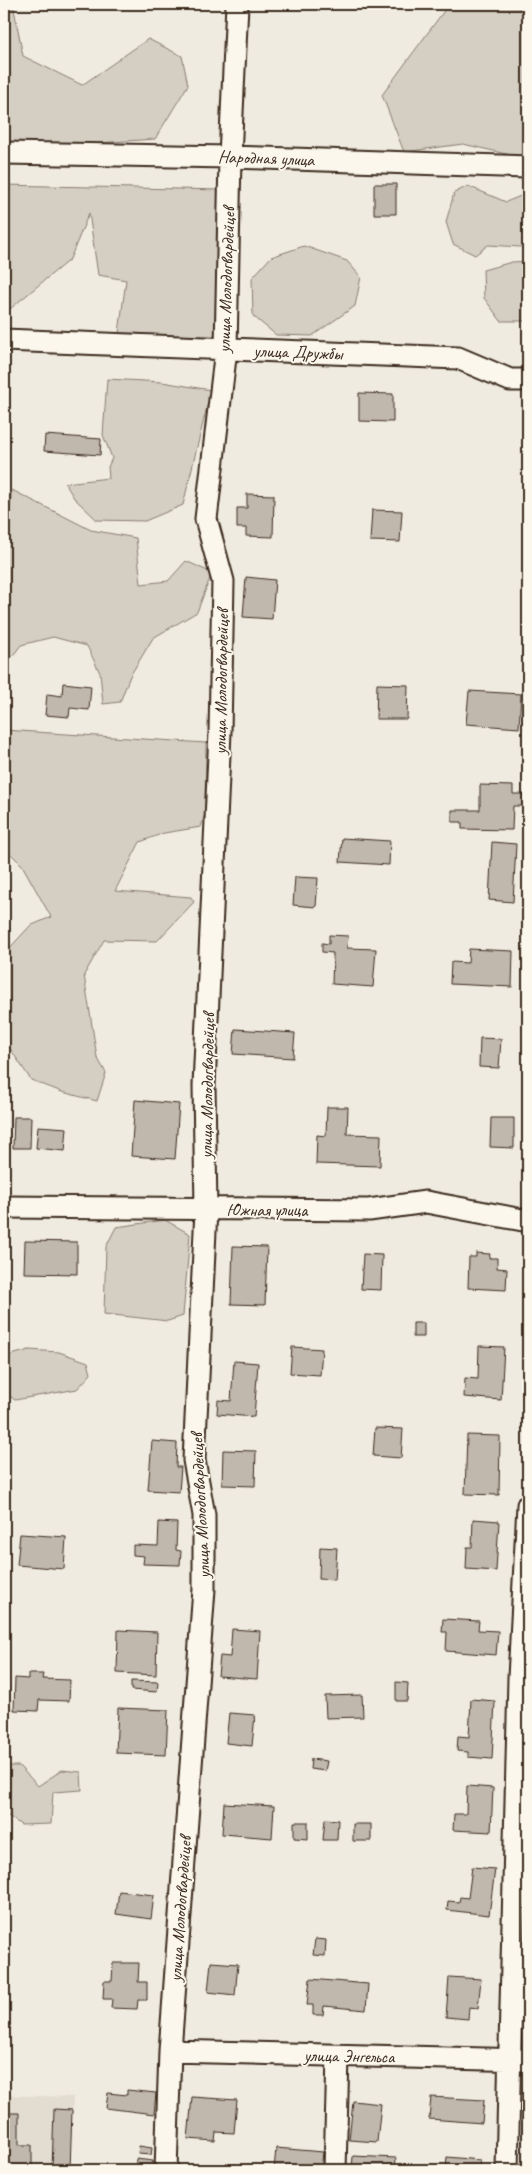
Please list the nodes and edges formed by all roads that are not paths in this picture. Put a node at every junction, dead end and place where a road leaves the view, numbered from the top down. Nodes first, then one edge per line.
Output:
1 (236, 4) edge
2 (4, 153) edge
3 (230, 157) junction
4 (528, 167) edge
5 (4, 340) edge
6 (226, 349) junction
7 (528, 380) edge
8 (4, 1207) edge
9 (206, 1210) junction
10 (528, 1221) edge
11 (528, 1506) edge
12 (170, 2051) junction
13 (338, 2056) junction
14 (519, 2060) edge
15 (166, 2170) edge
16 (335, 2170) edge
17 (507, 2170) edge

1 - 3 street, улица Молодогвардейцев
2 - 3 street, Народная улица
3 - 4 street, Народная улица
3 - 6 street, улица Молодогвардейцев
5 - 6 street, улица Дружбы
6 - 7 street, улица Дружбы
6 - 9 street, улица Молодогвардейцев
8 - 9 street, Южная улица
9 - 10 street, Южная улица
9 - 12 street, улица Молодогвардейцев
11 - 14 street
12 - 13 street, улица Энгельса
12 - 15 street, улица Молодогвардейцев
13 - 14 street, улица Энгельса
13 - 16 street
14 - 17 street

